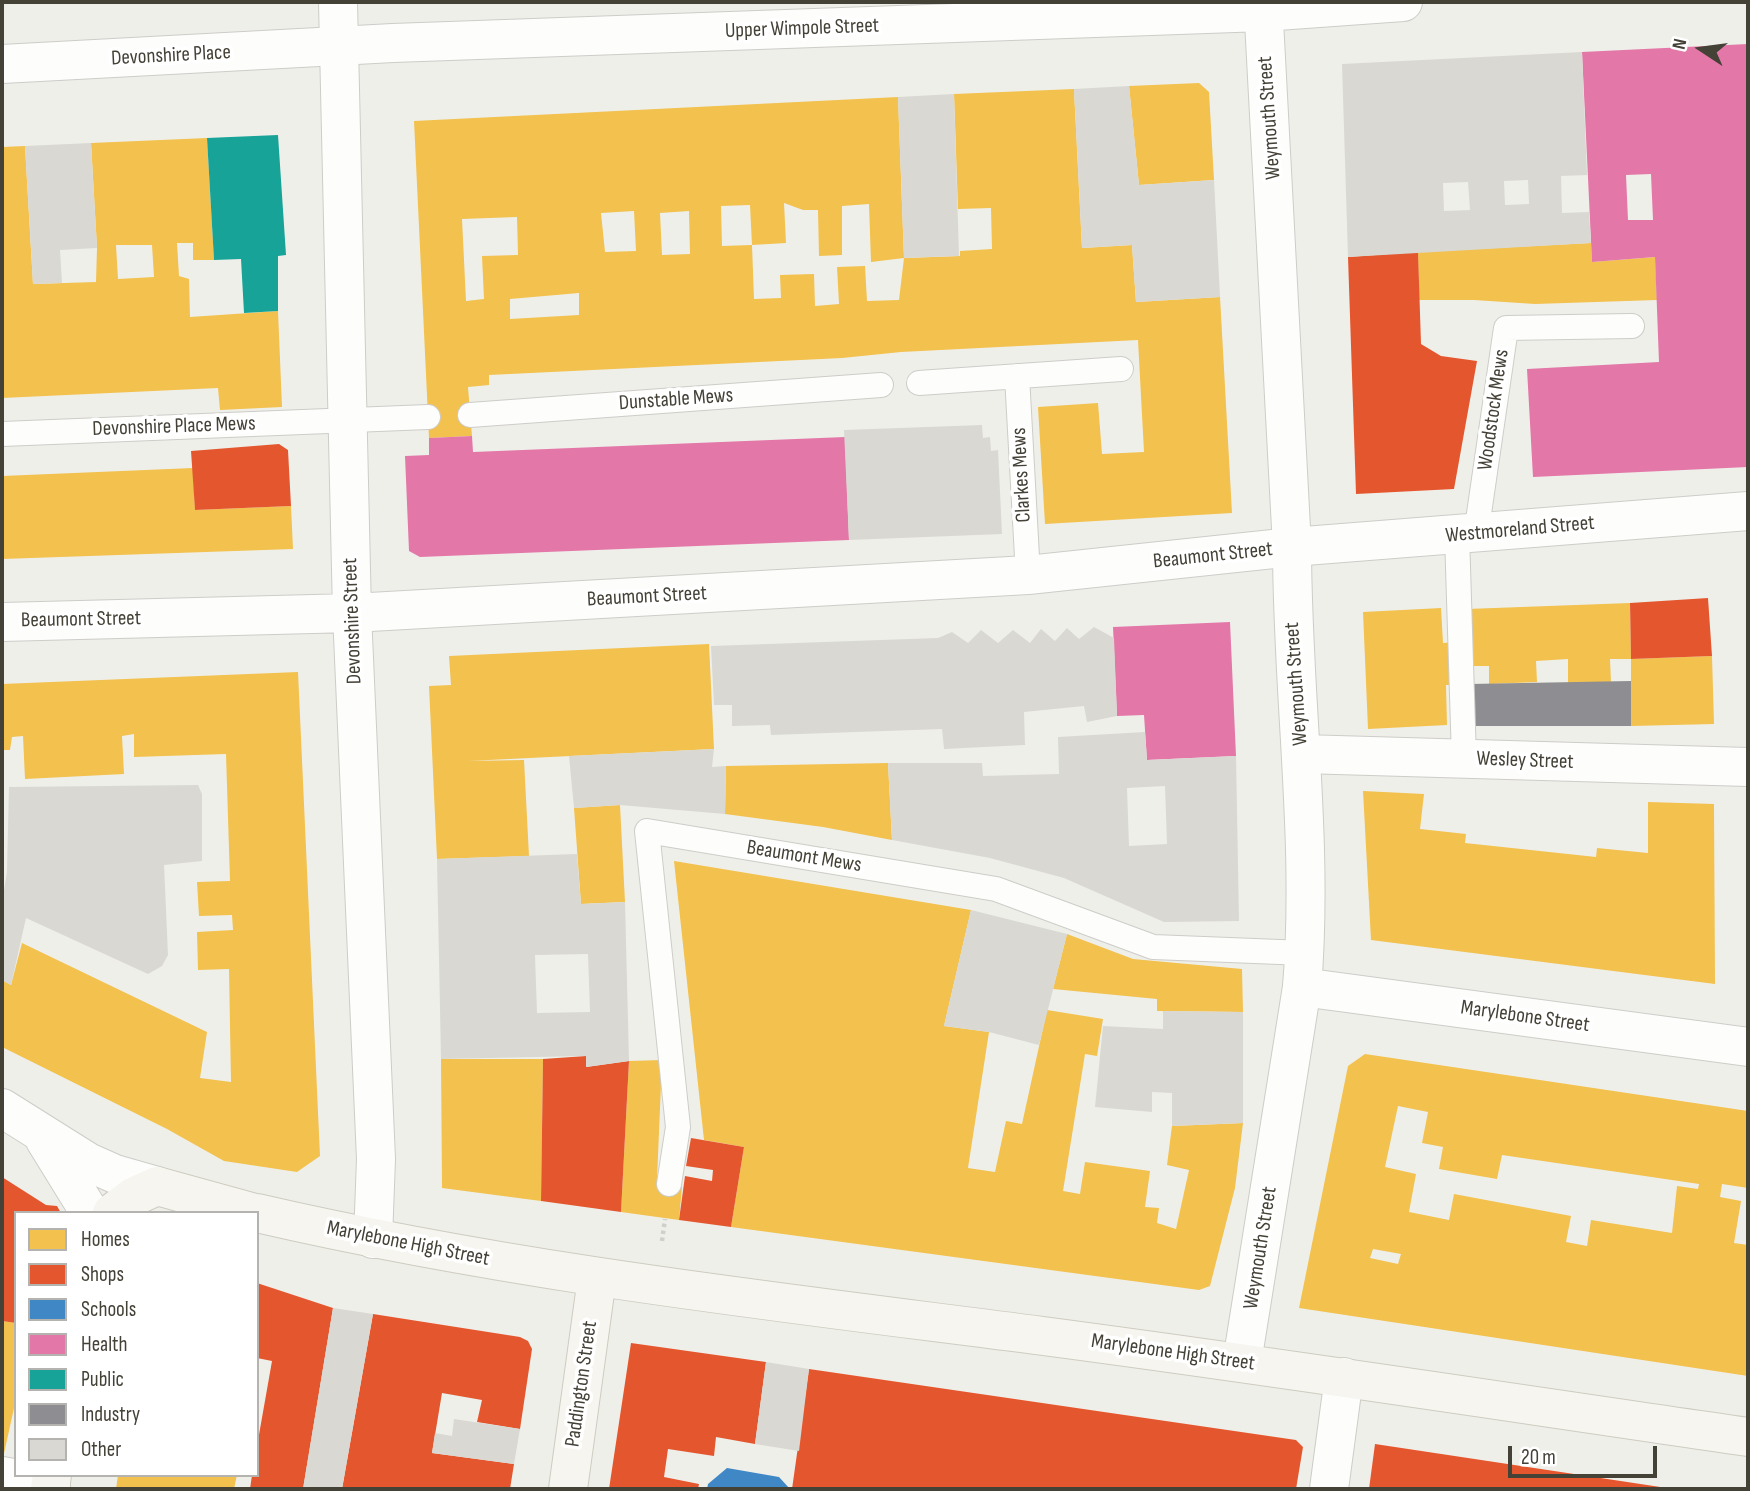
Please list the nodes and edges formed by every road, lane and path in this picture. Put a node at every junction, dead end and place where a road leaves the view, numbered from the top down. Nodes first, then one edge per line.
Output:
1 (338, 2) edge
2 (1403, 2) edge
3 (1263, 7) edge
4 (340, 47) junction
5 (2, 64) edge
6 (1632, 326) dead end
7 (1121, 369) dead end
8 (1017, 376) junction
9 (919, 383) dead end
10 (881, 384) dead end
11 (470, 415) dead end
12 (428, 417) dead end
13 (347, 421) junction
14 (2, 434) edge
15 (1748, 511) edge
16 (1467, 535) junction
17 (1292, 547) junction
18 (1028, 575) junction
19 (352, 613) junction
20 (2, 622) edge
21 (1302, 754) junction
22 (1464, 759) junction
23 (1748, 767) edge
24 (1303, 970) junction
25 (1748, 1047) edge
26 (2, 1108) edge
27 (41, 1134) junction
28 (669, 1184) dead end
29 (158, 1186) junction
30 (89, 1211) edge
31 (115, 1211) edge
32 (249, 1211) edge
33 (259, 1214) edge
34 (665, 1218) dead end
35 (373, 1239) junction
36 (662, 1242) dead end
37 (597, 1278) junction
38 (1242, 1362) junction
39 (1344, 1377) junction
40 (1748, 1437) edge
41 (2, 1476) edge
42 (51, 1483) edge
43 (568, 1489) edge
44 (1329, 1489) edge

1 - 4 street, Devonshire Street
2 - 3 street, Upper Wimpole Street
3 - 4 street, Upper Wimpole Street
3 - 17 street, Weymouth Street
4 - 5 street, Devonshire Place
4 - 13 street, Devonshire Street
6 - 16 lane, Woodstock Mews
7 - 8 lane
8 - 9 lane
8 - 18 lane, Clarkes Mews
10 - 11 lane, Dunstable Mews
12 - 13 lane
13 - 14 lane, Devonshire Place Mews
13 - 19 street, Devonshire Street
15 - 16 street, Westmoreland Street
16 - 17 street, Westmoreland Street
16 - 22 lane
17 - 18 street, Beaumont Street
17 - 21 street, Weymouth Street
18 - 19 street, Beaumont Street
19 - 20 street, Beaumont Street
19 - 35 street, Devonshire Street
21 - 22 street, Wesley Street
21 - 24 street, Weymouth Street
22 - 23 street, Wesley Street
24 - 25 street, Marylebone Street
24 - 28 lane, Beaumont Mews
24 - 38 street, Weymouth Street
26 - 27 street, Marylebone High Street
27 - 29 street, Marylebone High Street
27 - 30 street, Marylebone High Street
29 - 31 main road
29 - 32 main road, Marylebone High Street
33 - 35 main road, Marylebone High Street
34 - 36 path
35 - 37 main road, Marylebone High Street
37 - 38 main road, Marylebone High Street
37 - 43 main road, Paddington Street
38 - 39 main road, Marylebone High Street
39 - 40 main road, Marylebone High Street
39 - 44 street
41 - 42 street

